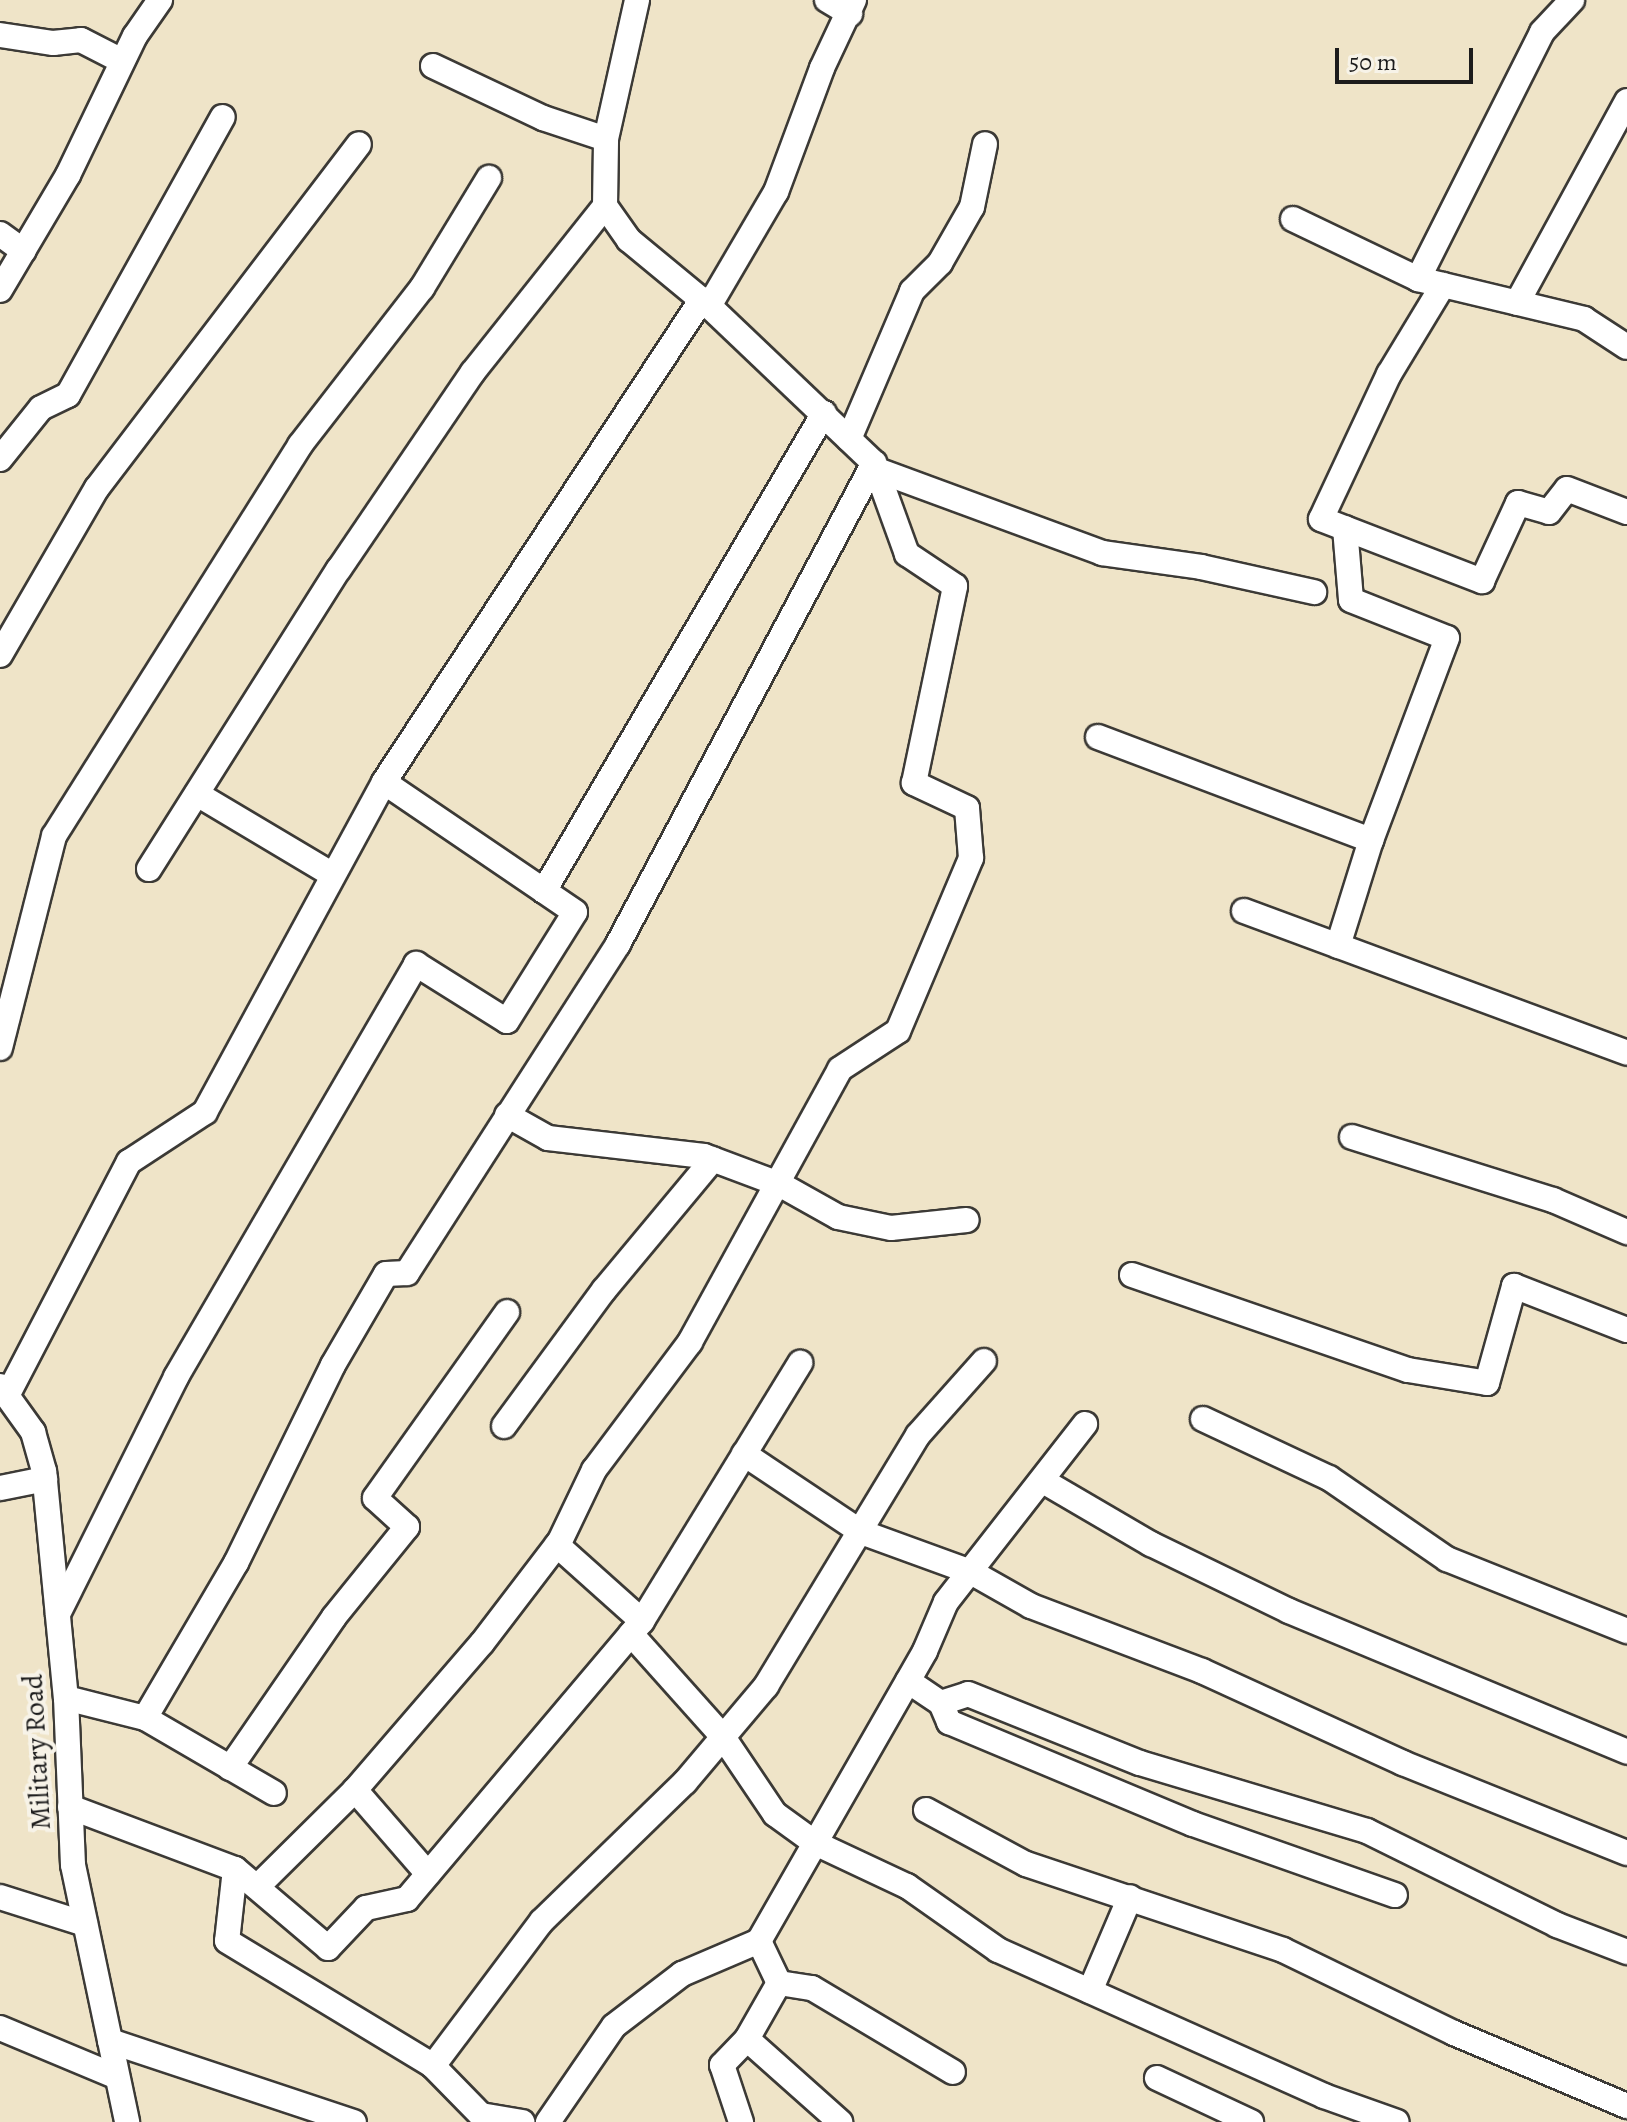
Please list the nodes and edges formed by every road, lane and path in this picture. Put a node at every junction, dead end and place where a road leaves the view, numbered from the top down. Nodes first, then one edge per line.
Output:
1 (160, 0) edge
2 (637, 0) edge
3 (827, 0) edge
4 (1572, 0) edge
5 (852, 7) edge
6 (0, 35) edge
7 (122, 61) junction
8 (433, 66) dead end
9 (1627, 101) edge
10 (223, 117) dead end
11 (606, 139) junction
12 (359, 144) dead end
13 (985, 144) dead end
14 (489, 178) dead end
15 (605, 206) junction
16 (1293, 219) dead end
17 (0, 234) edge
18 (23, 251) junction
19 (1418, 279) junction
20 (1443, 285) junction
21 (0, 290) edge
22 (706, 303) junction
23 (1517, 303) junction
24 (1627, 347) edge
25 (824, 413) junction
26 (849, 439) junction
27 (0, 459) edge
28 (875, 466) junction
29 (1627, 512) edge
30 (1345, 528) junction
31 (1314, 592) dead end
32 (0, 655) edge
33 (1098, 737) dead end
34 (384, 782) junction
35 (197, 794) junction
36 (1371, 840) junction
37 (149, 869) dead end
38 (333, 875) junction
39 (544, 891) junction
40 (1244, 911) dead end
41 (1338, 946) junction
42 (1625, 1045) edge
43 (0, 1048) edge
44 (507, 1115) junction
45 (1352, 1137) dead end
46 (713, 1159) junction
47 (781, 1185) junction
48 (967, 1220) dead end
49 (1627, 1232) edge
50 (1132, 1275) dead end
51 (507, 1312) dead end
52 (1627, 1330) edge
53 (984, 1361) dead end
54 (800, 1363) dead end
55 (4, 1390) edge
56 (1203, 1419) dead end
57 (1085, 1424) dead end
58 (504, 1426) dead end
59 (744, 1454) junction
60 (45, 1479) junction
61 (1043, 1481) junction
62 (0, 1488) edge
63 (861, 1532) junction
64 (557, 1545) junction
65 (971, 1572) junction
66 (58, 1614) junction
67 (637, 1627) junction
68 (1627, 1631) edge
69 (908, 1681) junction
70 (66, 1698) junction
71 (941, 1703) junction
72 (145, 1718) junction
73 (723, 1737) junction
74 (1627, 1752) edge
75 (230, 1768) junction
76 (355, 1790) junction
77 (274, 1793) dead end
78 (70, 1807) junction
79 (926, 1810) dead end
80 (815, 1843) junction
81 (1627, 1853) edge
82 (235, 1869) junction
83 (428, 1874) junction
84 (257, 1887) junction
85 (1395, 1895) dead end
86 (0, 1897) edge
87 (1130, 1897) junction
88 (85, 1924) junction
89 (759, 1941) junction
90 (1627, 1952) edge
91 (779, 1983) junction
92 (1090, 1991) junction
93 (0, 2028) edge
94 (747, 2039) junction
95 (110, 2041) junction
96 (433, 2066) junction
97 (953, 2072) dead end
98 (117, 2077) junction
99 (1157, 2078) dead end
100 (1627, 2106) edge
101 (1224, 2118) edge
102 (127, 2122) edge
103 (354, 2122) edge
104 (522, 2122) edge
105 (548, 2122) edge
106 (741, 2122) edge
107 (840, 2122) edge
108 (1251, 2122) edge
109 (1397, 2122) edge

1 - 7 street
2 - 11 street
3 - 5 street
4 - 19 street
5 - 22 street
6 - 7 street
7 - 18 street
8 - 11 street
9 - 23 street
10 - 27 street
11 - 15 street
12 - 32 street
13 - 26 street
14 - 43 street
15 - 22 street
15 - 35 street
16 - 19 street
17 - 18 street
18 - 21 street
19 - 20 street
20 - 23 street
20 - 30 street
22 - 25 street
22 - 34 street
23 - 24 street
25 - 26 street
25 - 39 street
26 - 28 street
28 - 31 street
28 - 44 street
28 - 47 street
29 - 30 street
30 - 36 street
33 - 36 street
34 - 38 street
34 - 39 street
35 - 37 street
35 - 38 street
36 - 41 street
38 - 55 street
39 - 66 street
40 - 41 street
41 - 42 street
44 - 46 street
44 - 72 street
45 - 49 street
46 - 47 street
46 - 58 street
47 - 48 street
47 - 64 street
50 - 52 street
51 - 75 street
53 - 63 street
54 - 59 street
55 - 60 street, Military Road
56 - 68 street
57 - 61 street
59 - 63 street
59 - 67 street
60 - 62 street
60 - 66 street, Military Road
61 - 65 street
61 - 74 street
63 - 65 street
63 - 73 street
64 - 67 street
64 - 76 street
65 - 69 street
65 - 81 street
66 - 70 street, Military Road
67 - 73 street
67 - 83 street
69 - 71 street
69 - 80 street
70 - 72 street
70 - 78 street, Military Road
71 - 85 street
71 - 90 street
72 - 75 street
73 - 80 street
73 - 96 street
75 - 77 street
76 - 83 street
76 - 84 street
78 - 82 street
78 - 88 street, Military Road
79 - 87 street
80 - 89 street
80 - 92 street
82 - 84 street
82 - 96 street
83 - 84 street
86 - 88 street
87 - 92 street
87 - 100 street
88 - 95 street, Military Road
89 - 91 street
89 - 105 street
91 - 94 street
91 - 97 street
92 - 109 street
93 - 98 street
94 - 106 street
94 - 107 street
95 - 98 street, Military Road
95 - 103 street
96 - 104 street
98 - 102 street, Military Road
99 - 101 street
101 - 108 street

